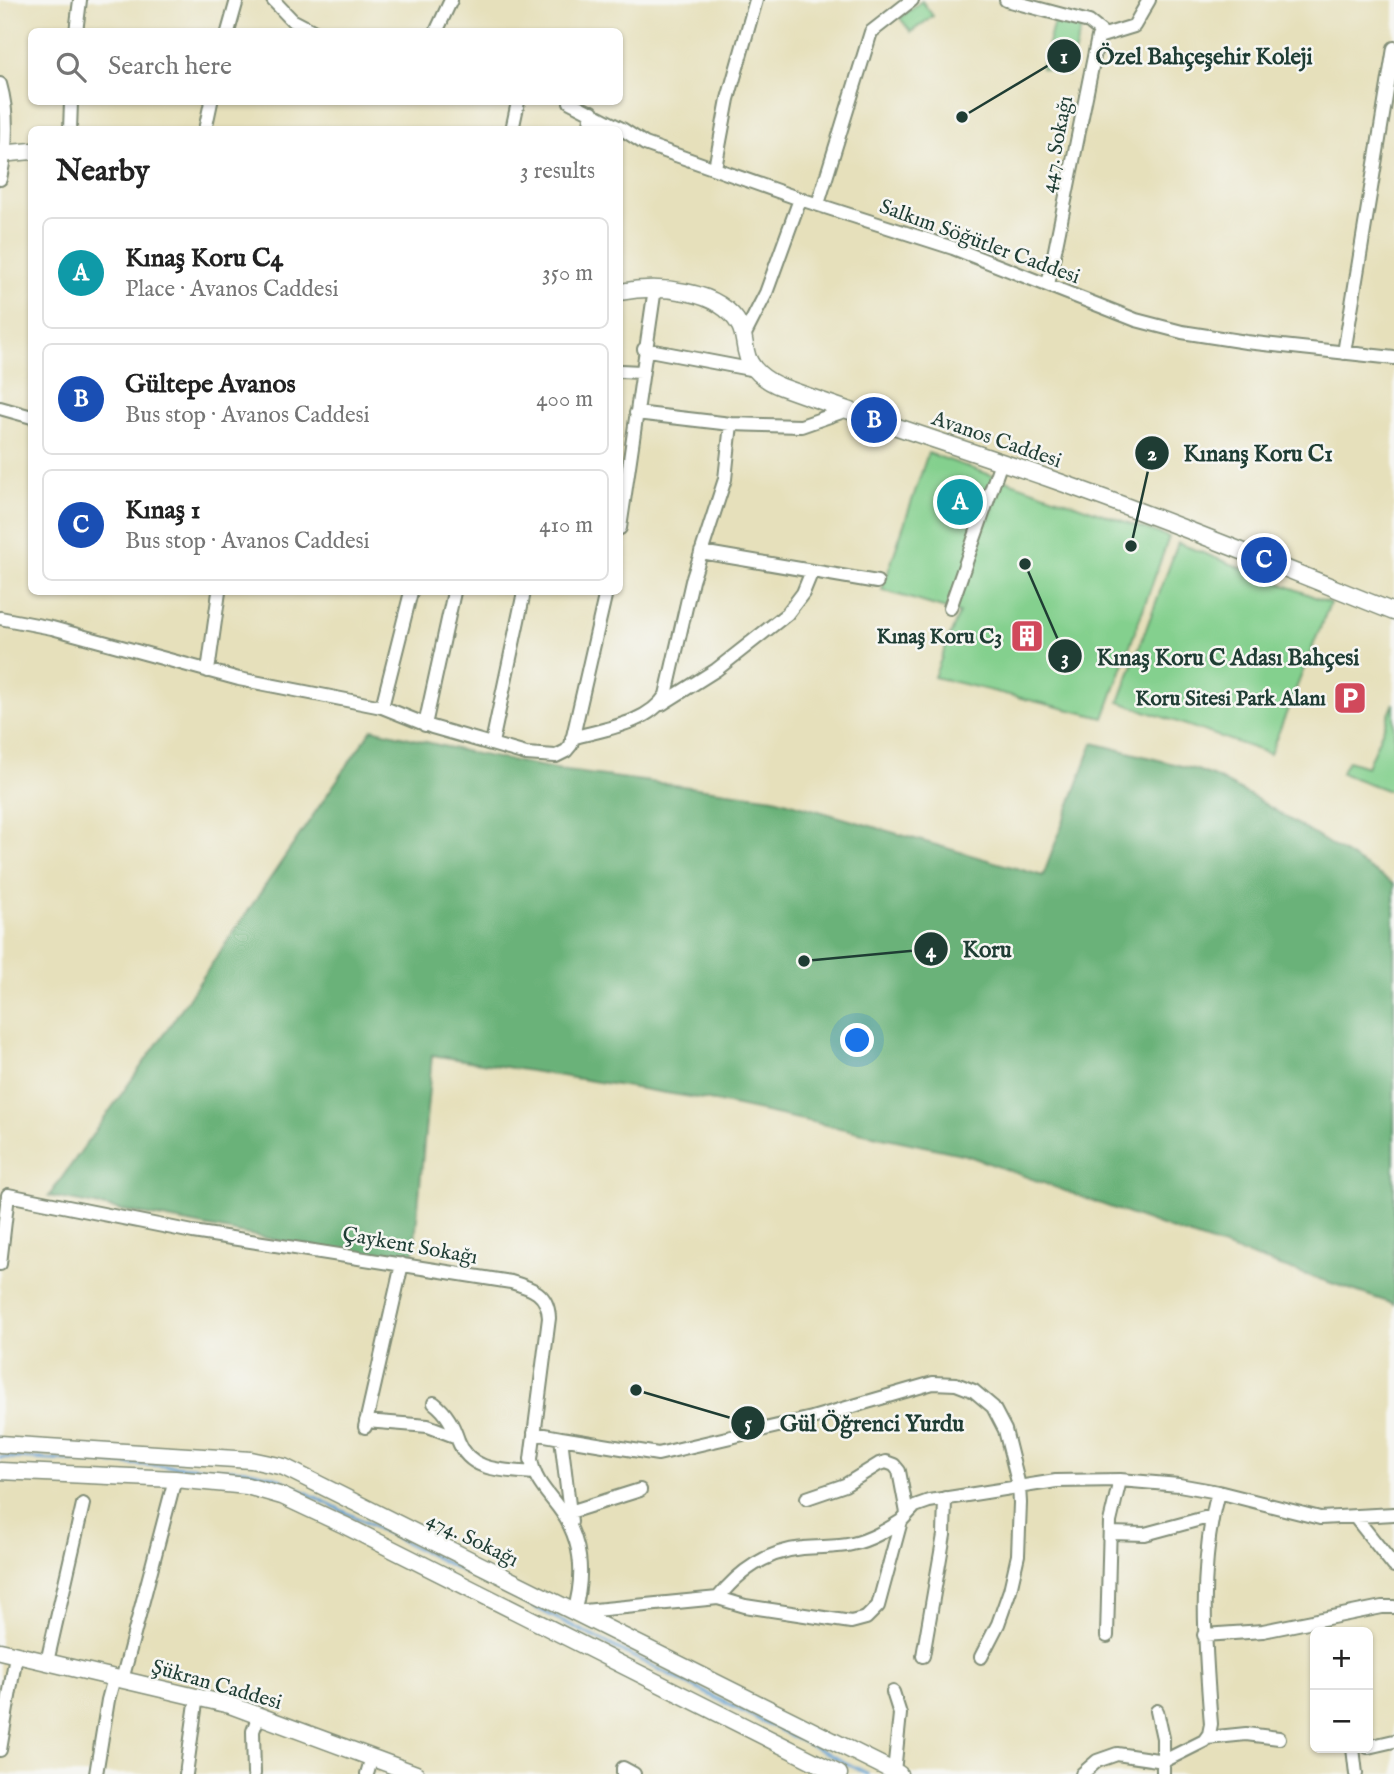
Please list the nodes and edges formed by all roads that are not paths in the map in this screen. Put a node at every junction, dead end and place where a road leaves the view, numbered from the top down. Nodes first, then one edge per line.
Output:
1 (79, 0) edge
2 (237, 0) edge
3 (273, 0) edge
4 (451, 0) edge
5 (756, 0) edge
6 (912, 0) edge
7 (1006, 0) edge
8 (1149, 0) edge
9 (76, 28) edge
10 (229, 28) edge
11 (308, 28) edge
12 (438, 28) edge
13 (1104, 34) junction
14 (1394, 48) edge
15 (0, 83) edge
16 (71, 105) edge
17 (210, 105) edge
18 (517, 105) edge
19 (576, 105) edge
20 (592, 113) junction
21 (70, 126) edge
22 (206, 126) edge
23 (513, 126) edge
24 (590, 126) edge
25 (614, 126) edge
26 (623, 131) edge
27 (28, 151) edge
28 (3, 154) edge
29 (715, 169) junction
30 (0, 178) edge
31 (800, 199) junction
32 (818, 204) junction
33 (1048, 285) junction
34 (655, 288) junction
35 (623, 292) edge
36 (744, 336) junction
37 (644, 349) junction
38 (1344, 353) junction
39 (1394, 358) edge
40 (755, 370) junction
41 (623, 371) edge
42 (642, 372) junction
43 (0, 408) edge
44 (847, 410) junction
45 (636, 414) junction
46 (28, 416) edge
47 (731, 424) junction
48 (1002, 463) junction
49 (623, 507) edge
50 (701, 552) junction
51 (812, 571) junction
52 (877, 582) dead end
53 (219, 595) edge
54 (410, 595) edge
55 (453, 595) edge
56 (523, 595) edge
57 (605, 595) edge
58 (950, 608) dead end
59 (1394, 612) edge
60 (0, 618) edge
61 (208, 671) junction
62 (659, 705) junction
63 (382, 707) junction
64 (425, 725) junction
65 (572, 738) junction
66 (492, 744) junction
67 (4, 1193) edge
68 (1, 1233) edge
69 (0, 1264) edge
70 (402, 1264) junction
71 (435, 1403) dead end
72 (534, 1433) junction
73 (457, 1437) junction
74 (561, 1438) junction
75 (0, 1444) edge
76 (176, 1466) junction
77 (0, 1471) edge
78 (534, 1473) junction
79 (1120, 1480) junction
80 (1019, 1486) junction
81 (640, 1490) dead end
82 (1219, 1492) junction
83 (807, 1498) dead end
84 (945, 1498) junction
85 (83, 1504) dead end
86 (570, 1512) junction
87 (1394, 1514) edge
88 (1212, 1516) junction
89 (904, 1517) junction
90 (1354, 1517) junction
91 (572, 1530) junction
92 (1110, 1533) junction
93 (1394, 1566) edge
94 (718, 1598) junction
95 (1394, 1607) edge
96 (574, 1612) junction
97 (1319, 1627) edge
98 (1310, 1628) edge
99 (1204, 1635) junction
100 (1107, 1636) dead end
101 (0, 1651) edge
102 (16, 1655) junction
103 (923, 1656) dead end
104 (981, 1657) dead end
105 (47, 1662) junction
106 (118, 1679) junction
107 (893, 1692) dead end
108 (197, 1696) junction
109 (1157, 1712) dead end
110 (258, 1715) junction
111 (1207, 1738) junction
112 (1279, 1738) dead end
113 (1394, 1741) edge
114 (1373, 1745) edge
115 (0, 1750) edge
116 (1359, 1753) edge
117 (372, 1757) junction
118 (1163, 1768) edge
119 (896, 1773) edge
120 (96, 1774) edge
121 (187, 1774) edge
122 (254, 1774) edge
123 (367, 1774) edge
124 (416, 1774) edge
125 (623, 1774) edge
126 (634, 1774) edge
127 (839, 1774) edge
128 (1082, 1774) edge
129 (1356, 1774) edge

1 - 9 street
2 - 10 street
3 - 11 street
4 - 12 street
5 - 29 street
6 - 32 street
7 - 13 street
8 - 13 street
13 - 33 street, 447. Sokağı
14 - 38 street
15 - 28 street
16 - 21 street
17 - 22 street
18 - 23 street
19 - 20 street, Salkım Söğütler Caddesi
20 - 24 street
20 - 25 street, Salkım Söğütler Caddesi
26 - 29 street, Salkım Söğütler Caddesi
27 - 28 street
28 - 30 street
29 - 31 street, Salkım Söğütler Caddesi
31 - 32 street, Salkım Söğütler Caddesi
31 - 36 street
32 - 33 street, Salkım Söğütler Caddesi
33 - 38 street, Salkım Söğütler Caddesi
34 - 35 street
34 - 36 street
34 - 37 street
36 - 40 street
37 - 40 street
37 - 42 street
38 - 39 street, Salkım Söğütler Caddesi
40 - 44 street, Avanos Caddesi
41 - 42 street
42 - 45 street
43 - 46 street
44 - 47 street
44 - 48 street, Avanos Caddesi
45 - 47 street
45 - 49 street
47 - 50 street
48 - 58 street
48 - 59 street, Avanos Caddesi
50 - 51 street
50 - 62 street
51 - 52 street
51 - 62 street
53 - 61 street
54 - 63 street
55 - 64 street
56 - 66 street
57 - 65 street
60 - 61 street
61 - 63 street
62 - 65 street
63 - 64 street
64 - 66 street
65 - 66 street
67 - 68 street, Çaykent Sokağı
67 - 70 street, Çaykent Sokağı
68 - 69 street, Çaykent Sokağı
70 - 72 street, Çaykent Sokağı
70 - 73 street
71 - 73 street
72 - 74 street
72 - 78 street, Çaykent Sokağı
73 - 78 street
74 - 80 street
74 - 86 street
75 - 76 street, 474. Sokağı
76 - 77 street, 474. Sokağı
76 - 96 street, 474. Sokağı
76 - 106 street
76 - 127 street, 474. Sokağı
78 - 91 street
79 - 80 street
79 - 82 street
79 - 92 street
80 - 84 street
80 - 104 street
81 - 86 street
82 - 88 street
82 - 90 street
83 - 89 street
84 - 89 street
84 - 103 street
85 - 105 street
86 - 91 street
87 - 90 street
88 - 92 street
88 - 99 street
89 - 94 street
89 - 94 street
90 - 93 street
91 - 96 street
92 - 100 street
94 - 96 street
95 - 97 street
96 - 119 street, 474. Sokağı
98 - 99 street
99 - 111 street
101 - 102 street, Şükran Caddesi
102 - 105 street, Şükran Caddesi
102 - 115 street
105 - 106 street, Şükran Caddesi
106 - 108 street, Şükran Caddesi
106 - 120 street
107 - 119 street
108 - 110 street, Şükran Caddesi
108 - 121 street
109 - 118 street
110 - 117 street, Şükran Caddesi
110 - 122 street
111 - 112 street
111 - 118 street
113 - 114 street
116 - 129 street
117 - 123 street
117 - 124 street, Şükran Caddesi
118 - 128 street
125 - 126 street

